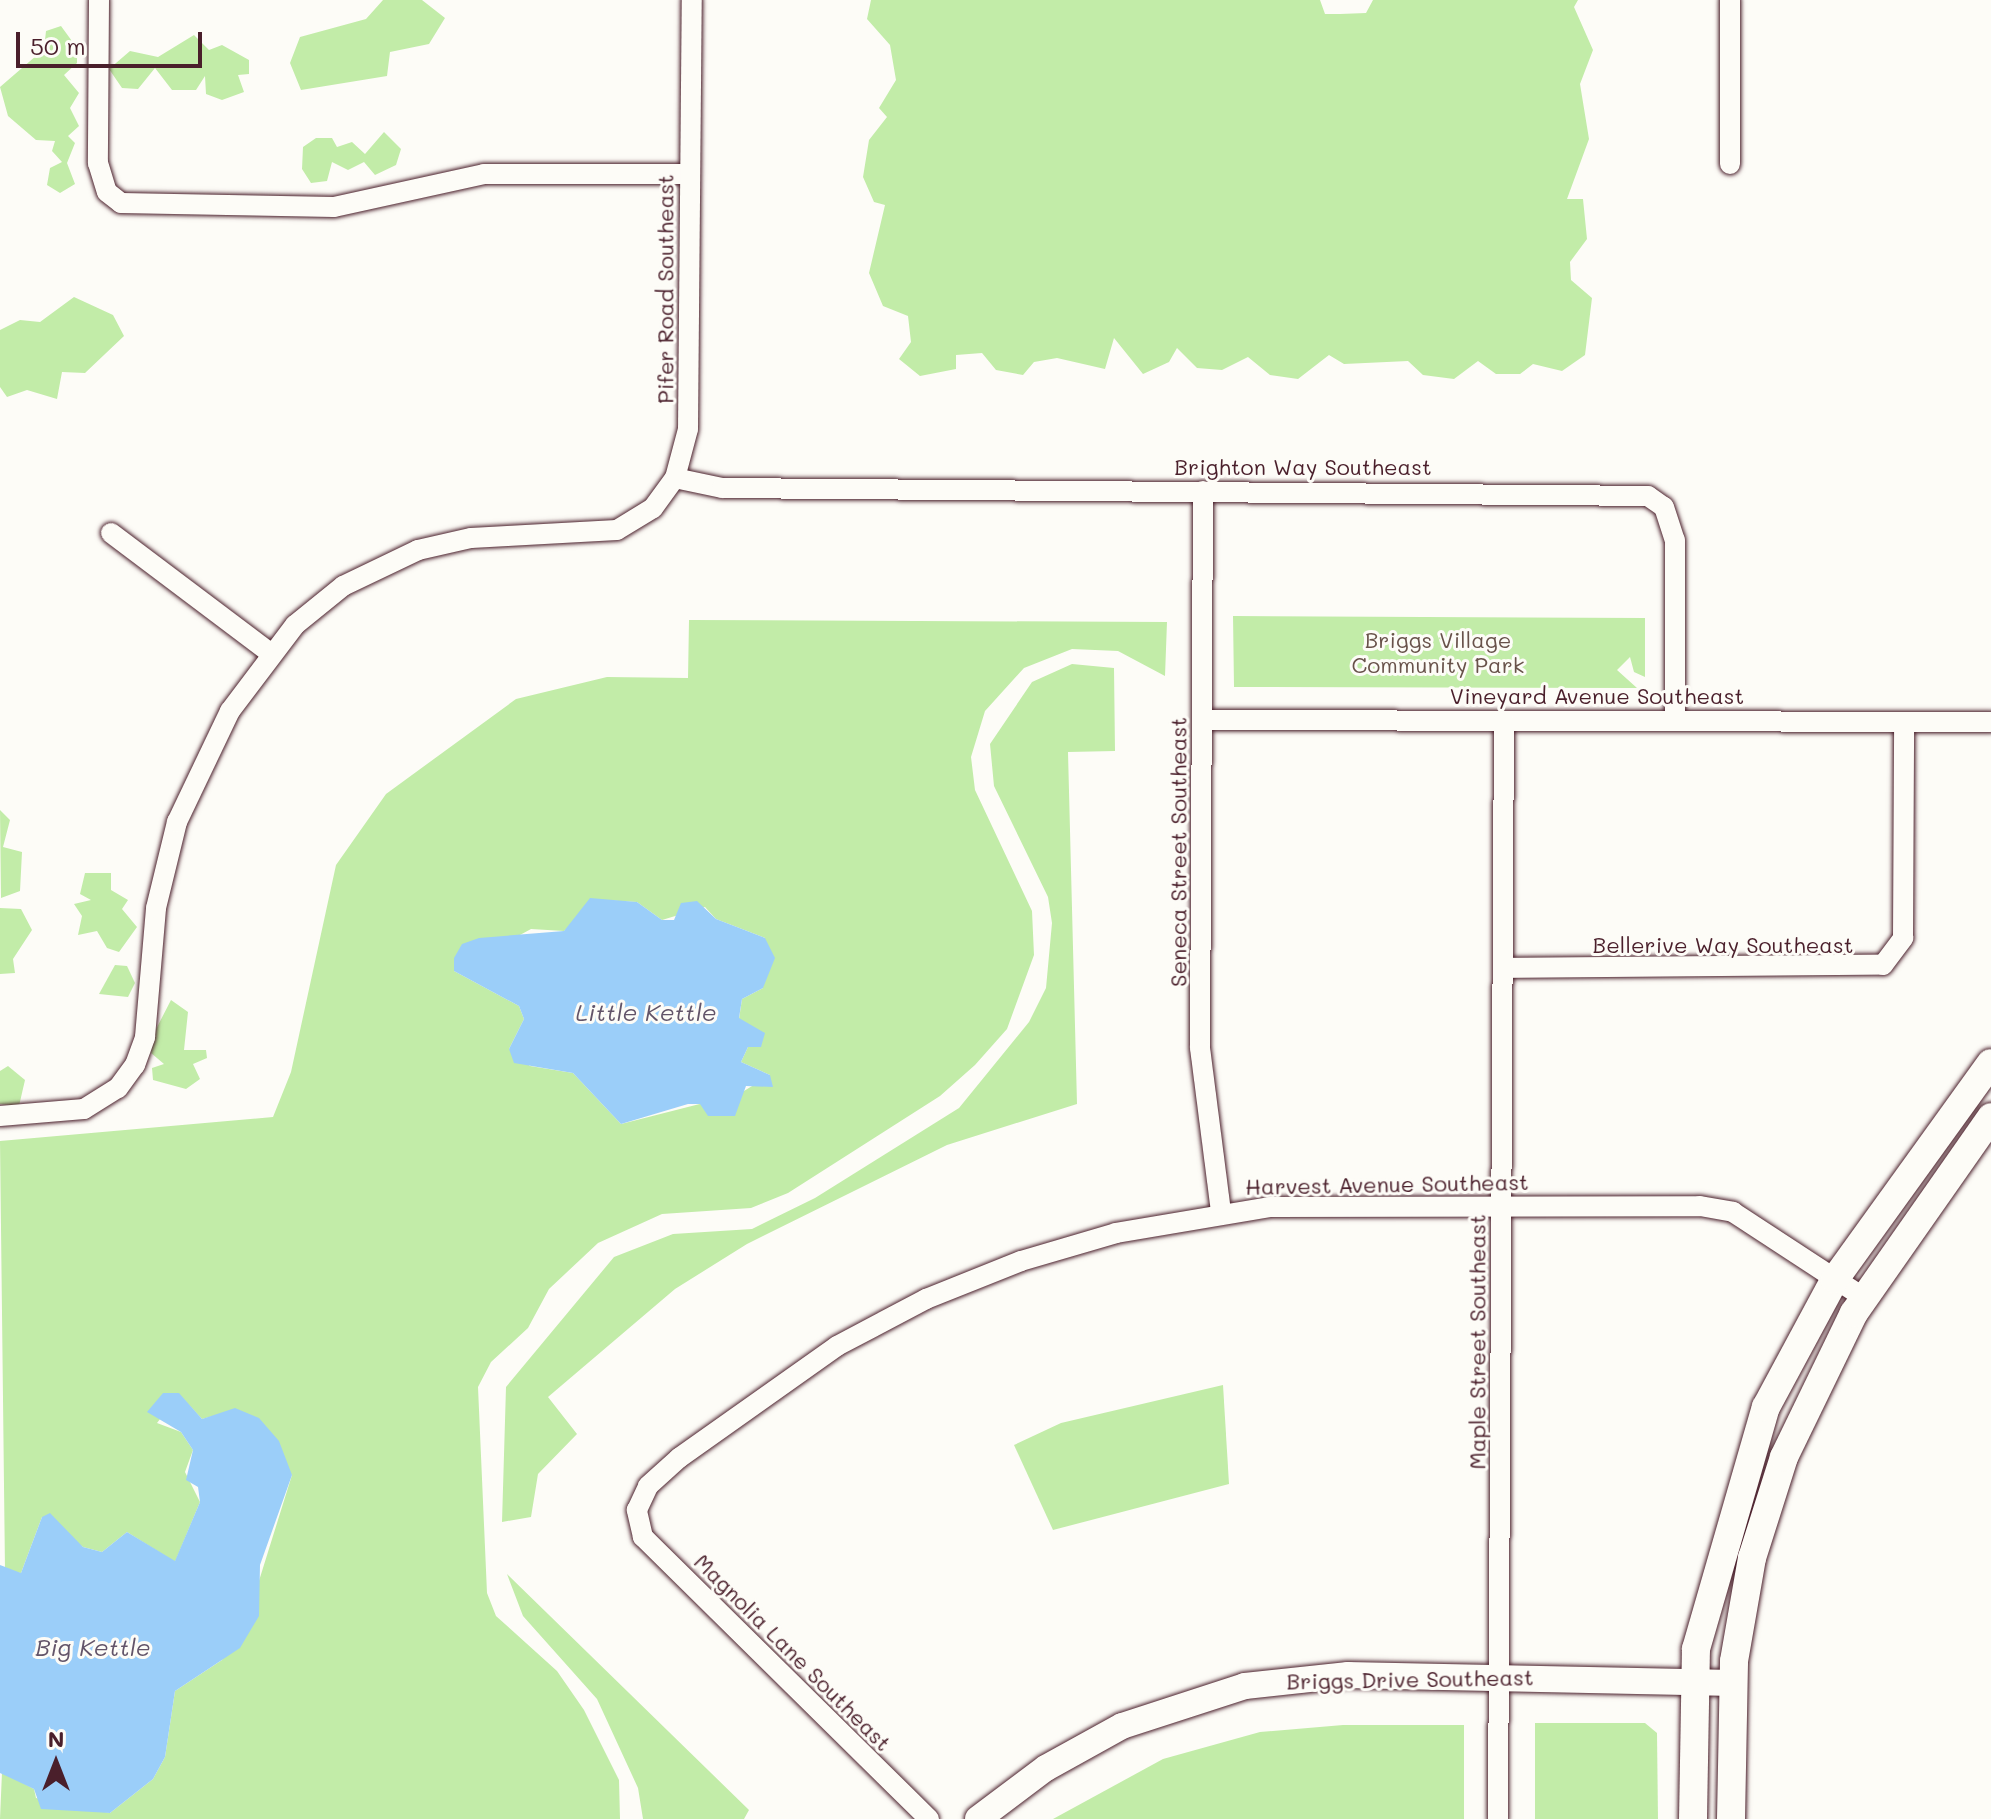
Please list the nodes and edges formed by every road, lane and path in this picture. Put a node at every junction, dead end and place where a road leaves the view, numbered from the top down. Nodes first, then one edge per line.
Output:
1 (99, 0) edge
2 (692, 0) edge
3 (1730, 0) edge
4 (1730, 164) dead end
5 (690, 174) junction
6 (675, 478) junction
7 (1203, 491) junction
8 (111, 533) dead end
9 (270, 653) junction
10 (1203, 720) junction
11 (1675, 720) junction
12 (1504, 721) junction
13 (1904, 722) junction
14 (1991, 722) edge
15 (1503, 968) junction
16 (1991, 1063) edge
17 (0, 1116) edge
18 (1991, 1117) edge
19 (1501, 1206) junction
20 (1221, 1211) junction
21 (1835, 1279) junction
22 (1863, 1297) junction
23 (637, 1510) joint
24 (1500, 1676) junction
25 (1692, 1677) junction
26 (1733, 1683) junction
27 (929, 1819) edge
28 (978, 1819) edge
29 (1498, 1819) edge
30 (1693, 1819) edge
31 (1731, 1819) edge

1 - 5 street
2 - 5 street, Pifer Road Southeast
3 - 4 street
5 - 6 street, Pifer Road Southeast
6 - 7 street, Brighton Way Southeast
6 - 9 street, Pifer Road Southeast
7 - 10 street, Seneca Street Southeast
7 - 11 street, Brighton Way Southeast
8 - 9 street
9 - 17 street, Pifer Road Southeast
10 - 12 street, Vineyard Avenue Southeast
10 - 20 street, Seneca Street Southeast
11 - 12 street, Vineyard Avenue Southeast
11 - 13 street, Vineyard Avenue Southeast
12 - 15 street, Maple Street Southeast
13 - 14 street, Vineyard Avenue Southeast
13 - 15 street, Bellerive Way Southeast
15 - 19 street, Maple Street Southeast
16 - 21 main road
18 - 22 main road
19 - 20 street, Harvest Avenue Southeast
19 - 21 street, Harvest Avenue Southeast
19 - 24 street, Maple Street Southeast
20 - 23 street, Harvest Avenue Southeast
21 - 22 street, Harvest Avenue Southeast
21 - 25 main road
22 - 26 main road
23 - 27 street, Magnolia Lane Southeast
24 - 25 street, Briggs Drive Southeast
24 - 28 street, Briggs Drive Southeast
24 - 29 street, Maple Street Southeast
25 - 26 street, Briggs Drive Southeast
25 - 30 main road
26 - 31 main road

